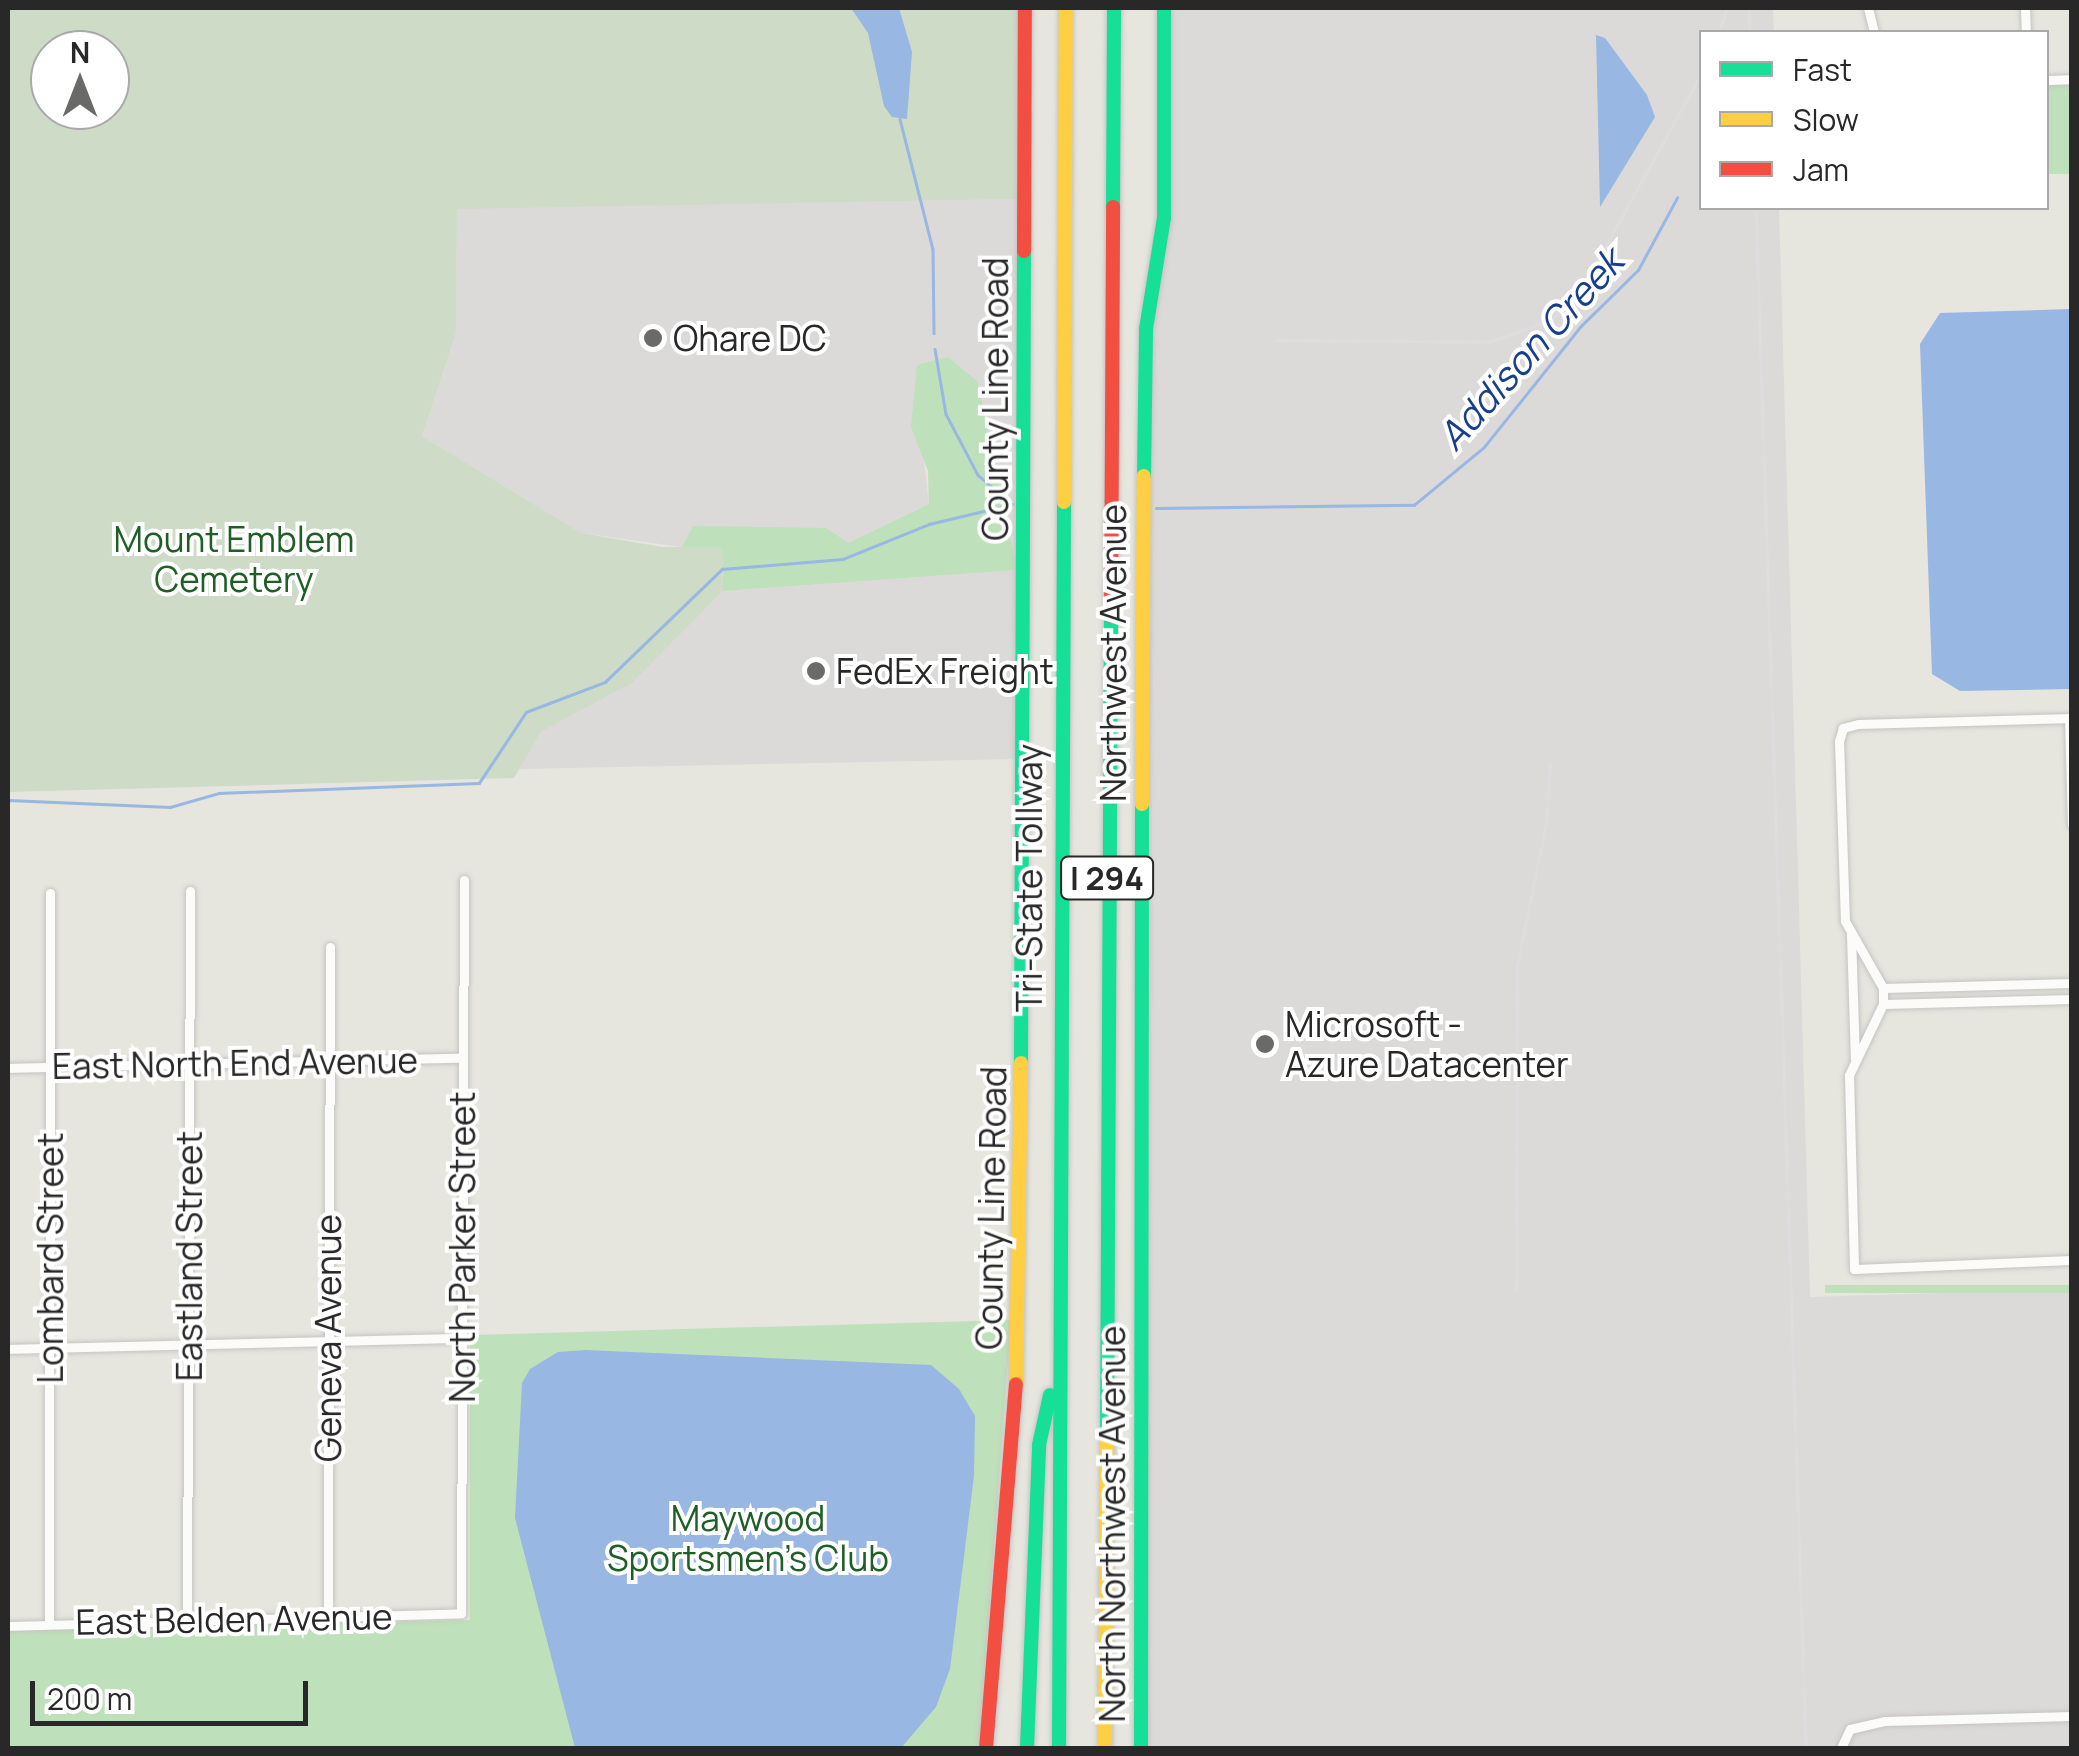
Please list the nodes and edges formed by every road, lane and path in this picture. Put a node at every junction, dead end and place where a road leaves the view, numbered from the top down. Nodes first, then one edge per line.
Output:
1 (1025, 8) edge
2 (1066, 8) edge
3 (1114, 8) edge
4 (1164, 8) edge
5 (2070, 718) edge
6 (2072, 824) edge
7 (464, 880) dead end
8 (190, 891) dead end
9 (50, 893) dead end
10 (1851, 932) junction
11 (330, 946) dead end
12 (2072, 983) edge
13 (1882, 988) junction
14 (2072, 999) edge
15 (1882, 1004) junction
16 (464, 1058) junction
17 (328, 1060) junction
18 (1856, 1061) junction
19 (190, 1064) junction
20 (50, 1067) junction
21 (8, 1068) edge
22 (2072, 1260) edge
23 (1143, 1299) joint
24 (462, 1338) junction
25 (328, 1341) junction
26 (188, 1345) junction
27 (50, 1348) junction
28 (8, 1349) edge
29 (1057, 1366) junction
30 (461, 1613) joint
31 (328, 1616) junction
32 (187, 1621) junction
33 (49, 1624) junction
34 (8, 1626) edge
35 (2072, 1716) edge
36 (986, 1748) edge
37 (1027, 1748) edge
38 (1059, 1748) edge
39 (1105, 1748) edge
40 (1141, 1748) edge
41 (1841, 1748) edge

1 - 36 main road, County Line Road
2 - 29 main road, Tri-State Tollway / I 294
3 - 39 main road, I 294
4 - 23 main road, Northwest Avenue
5 - 6 street
5 - 10 street
7 - 16 street, North Parker Street
8 - 19 street, Eastland Street
9 - 20 street, Lombard Street
10 - 13 street
10 - 18 street
11 - 17 street, Geneva Avenue
12 - 13 street
13 - 15 street
14 - 15 street
15 - 18 street
16 - 17 street, East North End Avenue
16 - 24 street, North Parker Street
17 - 19 street, East North End Avenue
17 - 25 street, Geneva Avenue
18 - 22 street
19 - 20 street, East North End Avenue
19 - 26 street, Eastland Street
20 - 21 street, East North End Avenue
20 - 27 street, Lombard Street
23 - 40 main road, North Northwest Avenue
24 - 25 street
24 - 30 street, North Parker Street
25 - 26 street
25 - 31 street, Geneva Avenue
26 - 27 street
26 - 32 street, Eastland Street
27 - 28 street
27 - 33 street, Lombard Street
29 - 37 main road
29 - 38 main road, Tri-State Tollway / I 294
30 - 31 street, East Belden Avenue
31 - 32 street, East Belden Avenue
32 - 33 street, East Belden Avenue
33 - 34 street, East Belden Avenue
35 - 41 street

